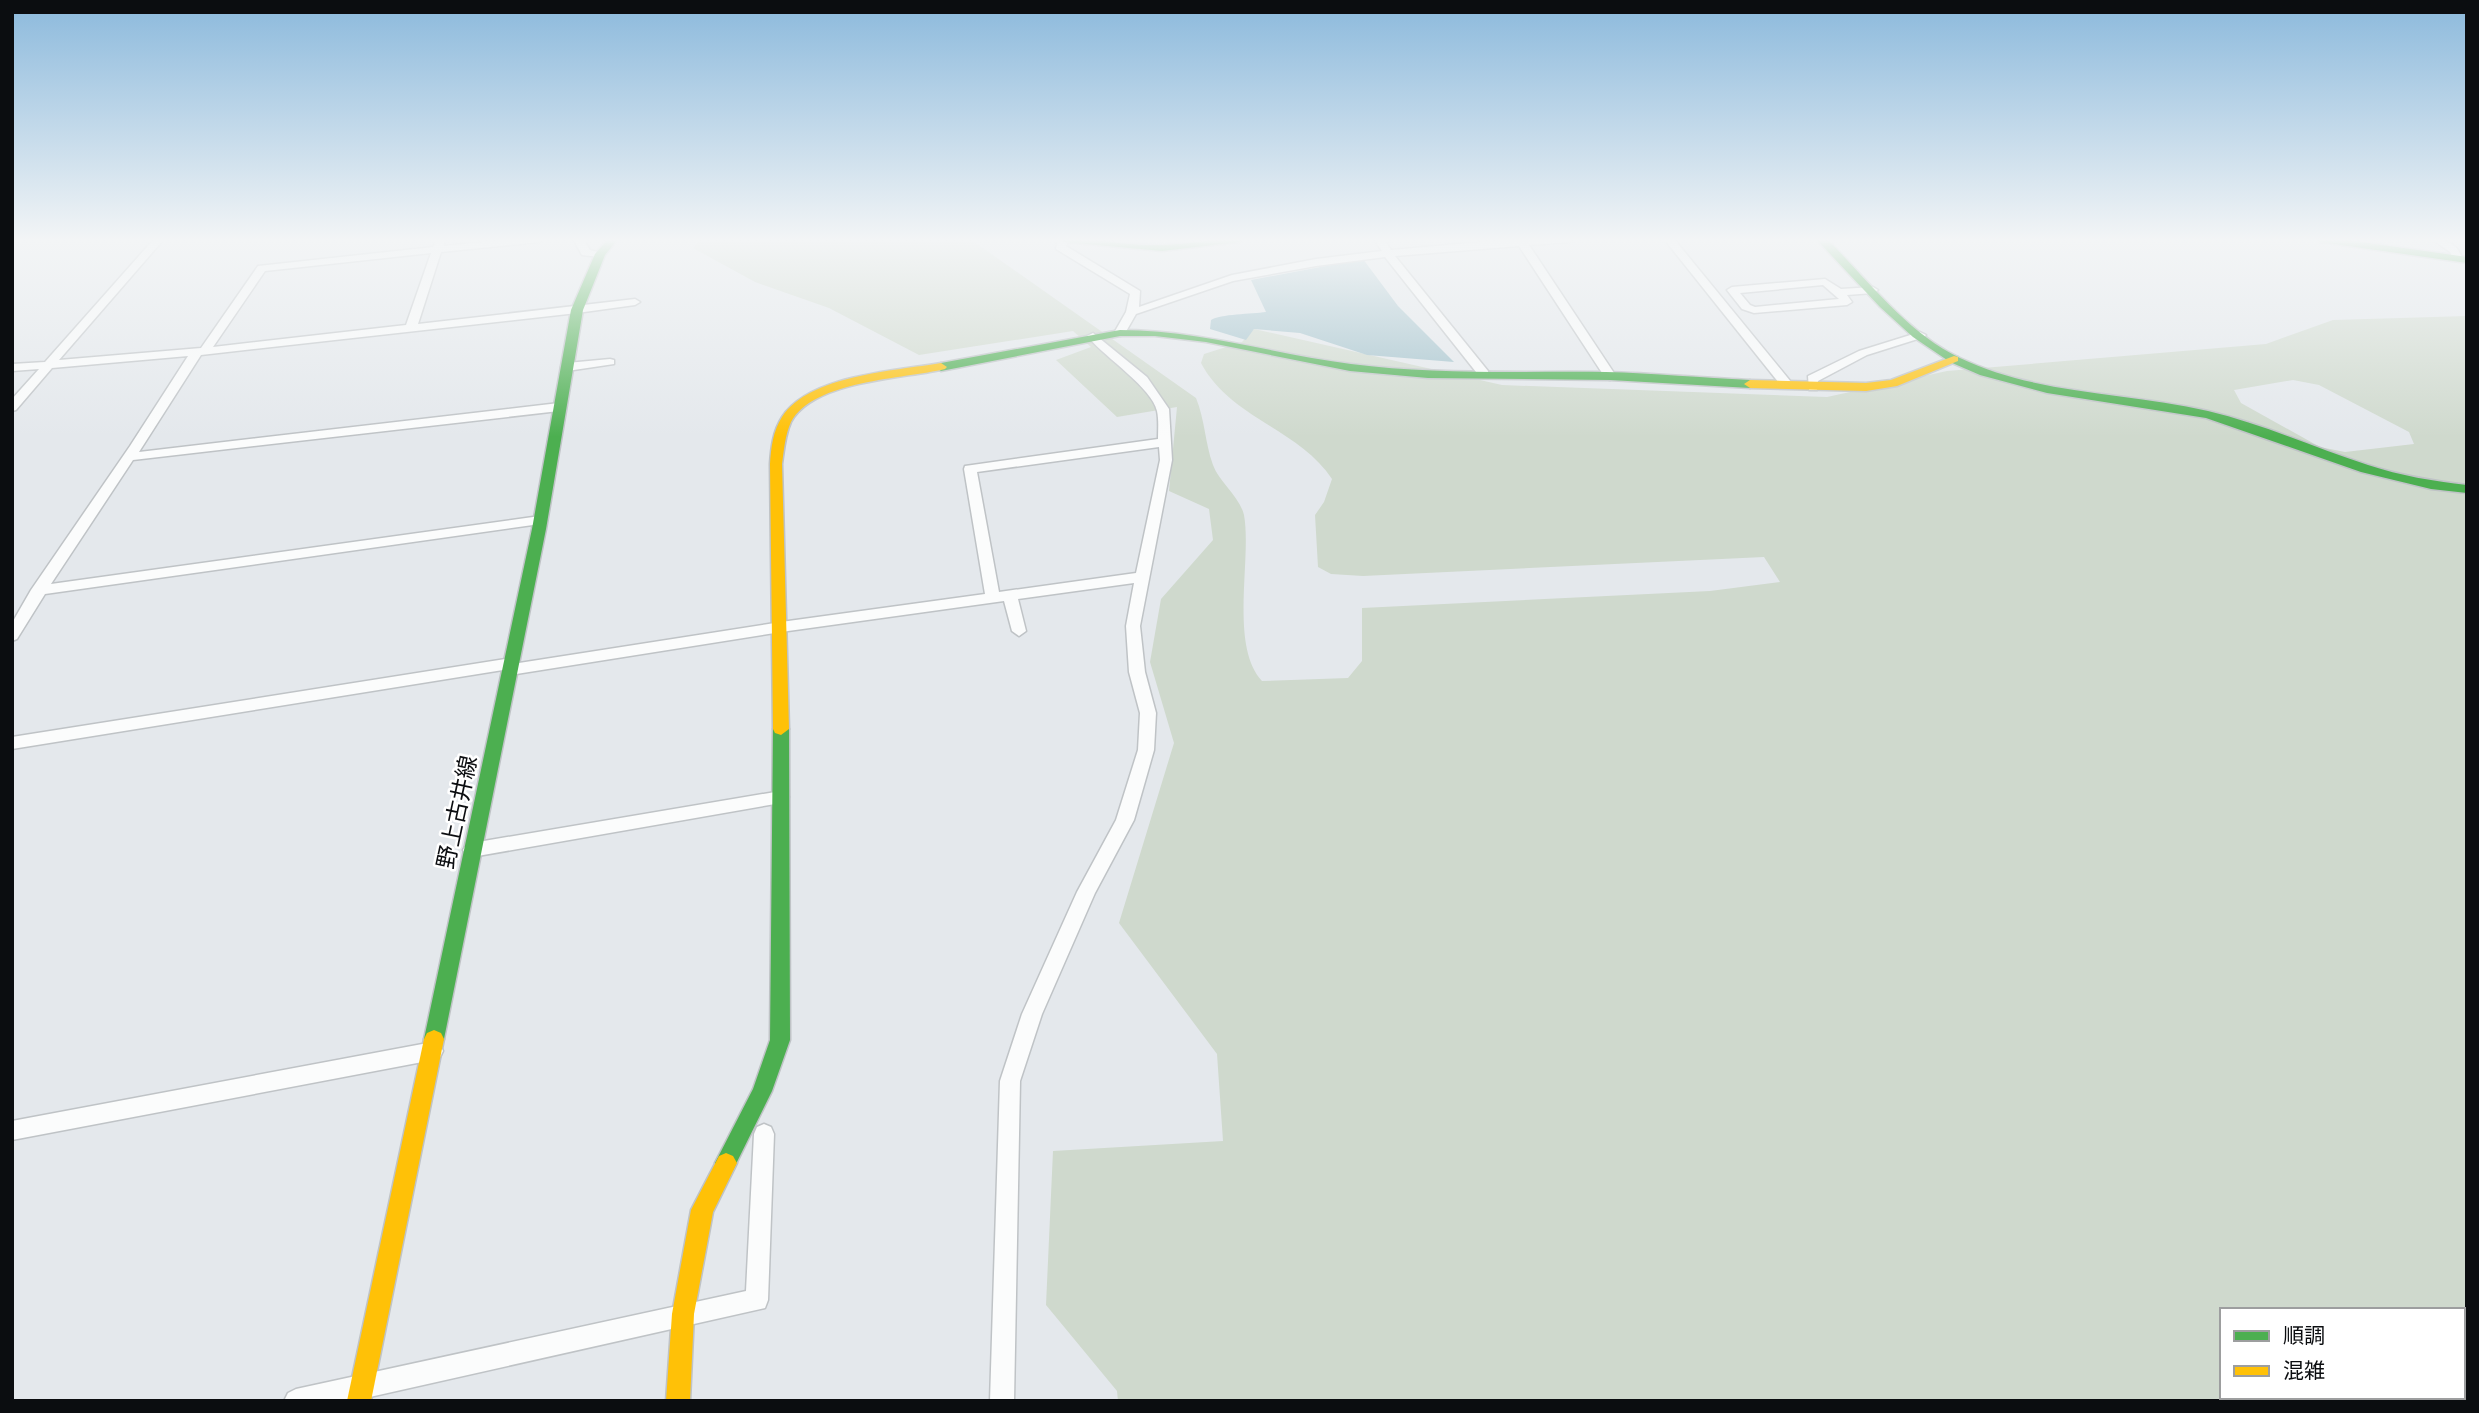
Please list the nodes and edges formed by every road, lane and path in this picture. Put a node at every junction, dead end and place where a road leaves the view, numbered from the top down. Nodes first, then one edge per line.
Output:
1 (102, 305) edge
2 (235, 305) edge
3 (419, 305) edge
4 (579, 305) edge
5 (614, 305) edge
6 (1134, 305) edge
7 (1155, 305) edge
8 (1430, 305) edge
9 (1563, 305) edge
10 (1722, 305) edge
11 (1744, 305) edge
12 (1813, 305) edge
13 (1889, 305) edge
14 (577, 310) junction
15 (1132, 313) junction
16 (411, 328) junction
17 (1120, 333) junction
18 (1920, 335) junction
19 (1093, 336) junction
20 (201, 351) junction
21 (1954, 359) junction
22 (610, 362) dead end
23 (51, 364) junction
24 (566, 367) junction
25 (12, 368) edge
26 (1484, 374) junction
27 (1610, 376) junction
28 (1787, 385) junction
29 (1813, 387) junction
30 (12, 407) edge
31 (559, 407) junction
32 (1166, 442) junction
33 (130, 457) junction
34 (2467, 489) edge
35 (540, 520) junction
36 (1143, 578) junction
37 (38, 590) junction
38 (1010, 596) junction
39 (993, 597) junction
40 (781, 627) junction
41 (1019, 631) dead end
42 (12, 636) edge
43 (511, 666) junction
44 (12, 743) edge
45 (781, 797) junction
46 (472, 850) junction
47 (433, 1051) junction
48 (12, 1131) edge
49 (764, 1134) dead end
50 (683, 1314) junction
51 (361, 1393) edge
52 (296, 1401) edge
53 (678, 1401) edge
54 (1002, 1401) edge

1 - 23 street
2 - 20 street
3 - 16 street
4 - 14 street, 野上古井線
5 - 14 street
6 - 15 street
7 - 15 street
8 - 26 street
9 - 27 street
10 - 28 street
11 - 12 street
13 - 18 street
14 - 16 street
14 - 24 street, 野上古井線
15 - 17 street
16 - 20 street
17 - 19 street
17 - 26 street
18 - 21 street
18 - 29 street
19 - 32 street
19 - 40 street
20 - 23 street
20 - 33 street
21 - 29 street
21 - 34 street
22 - 24 street
23 - 25 street
23 - 30 street
24 - 31 street, 野上古井線
26 - 27 street
27 - 28 street
28 - 29 street
31 - 33 street
31 - 35 street, 野上古井線
32 - 36 street
32 - 39 street
33 - 37 street
35 - 37 street
35 - 43 street, 野上古井線
36 - 38 street
36 - 54 street
37 - 42 street
38 - 39 street
38 - 41 street
39 - 40 street
40 - 43 street
40 - 45 street
43 - 44 street
43 - 46 street, 野上古井線
45 - 46 street
45 - 50 street
46 - 47 street, 野上古井線
47 - 48 street
47 - 51 street, 野上古井線
49 - 50 street
50 - 51 street
50 - 53 street
51 - 52 street

